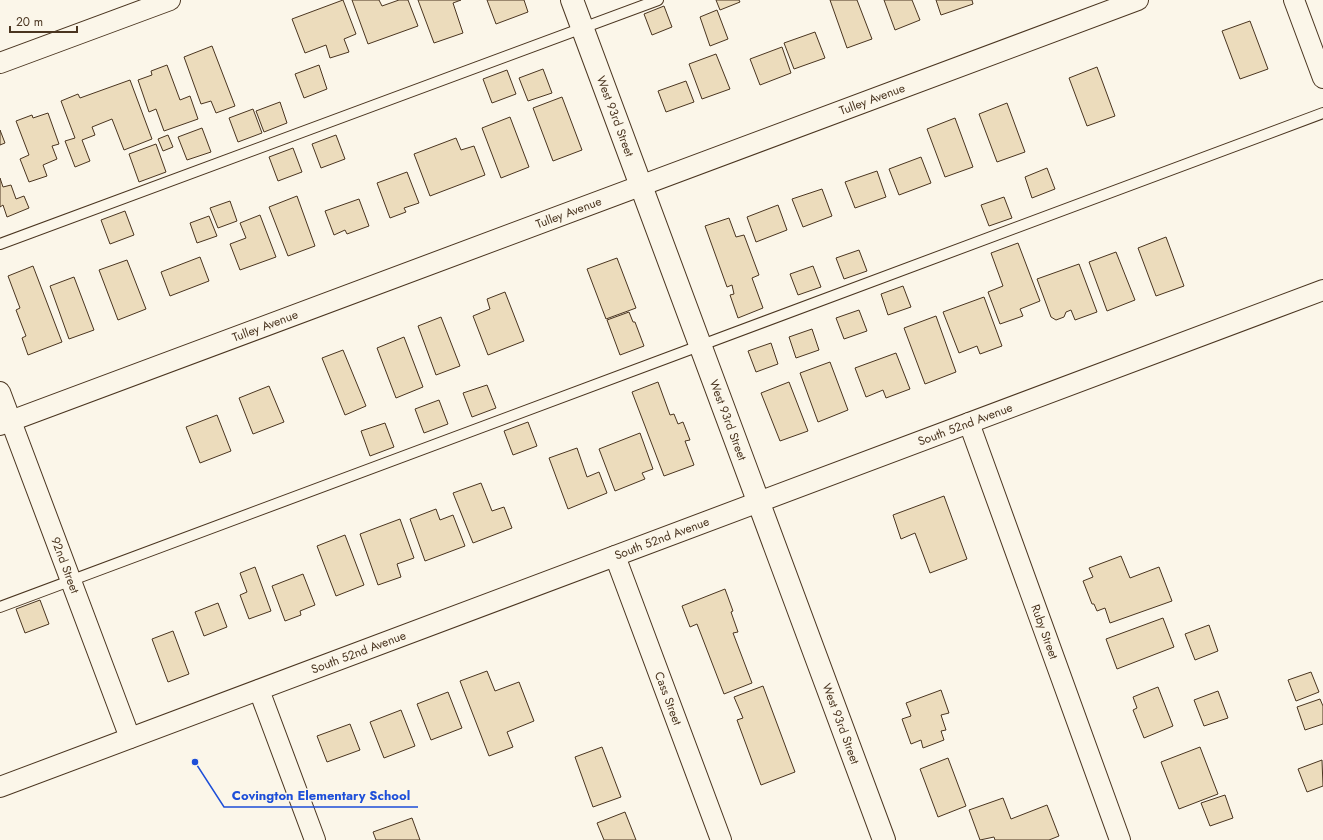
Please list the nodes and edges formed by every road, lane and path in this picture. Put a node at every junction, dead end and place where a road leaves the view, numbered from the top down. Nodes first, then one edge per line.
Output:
1 (170, 0) edge
2 (572, 0) edge
3 (658, 0) edge
4 (1138, 0) edge
5 (1294, 0) edge
6 (582, 28) junction
7 (0, 63) edge
8 (1323, 78) edge
9 (1323, 113) edge
10 (640, 185) junction
11 (0, 244) edge
12 (1323, 290) edge
13 (700, 345) junction
14 (0, 392) edge
15 (5, 423) edge
16 (969, 423) junction
17 (758, 502) junction
18 (616, 556) junction
19 (70, 580) junction
20 (0, 607) edge
21 (259, 690) junction
22 (130, 738) junction
23 (0, 787) edge
24 (315, 840) edge
25 (721, 840) edge
26 (884, 840) edge
27 (1120, 840) edge

1 - 7 street
2 - 6 main road, West 93rd Street
3 - 6 lane
4 - 10 street, Tulley Avenue
5 - 8 street
6 - 10 main road, West 93rd Street
6 - 11 lane
9 - 13 lane
10 - 13 main road, West 93rd Street
10 - 15 street, Tulley Avenue
12 - 16 street, South 52nd Avenue
13 - 17 main road, West 93rd Street
13 - 19 lane
14 - 15 street, 92nd Street
15 - 19 street, 92nd Street
16 - 17 street, South 52nd Avenue
16 - 27 street, Ruby Street
17 - 18 street, South 52nd Avenue
17 - 26 main road, West 93rd Street
18 - 21 street, South 52nd Avenue
18 - 25 street, Cass Street
19 - 20 lane
19 - 22 street, 92nd Street
21 - 22 street, South 52nd Avenue
21 - 24 street
22 - 23 street, South 52nd Avenue

